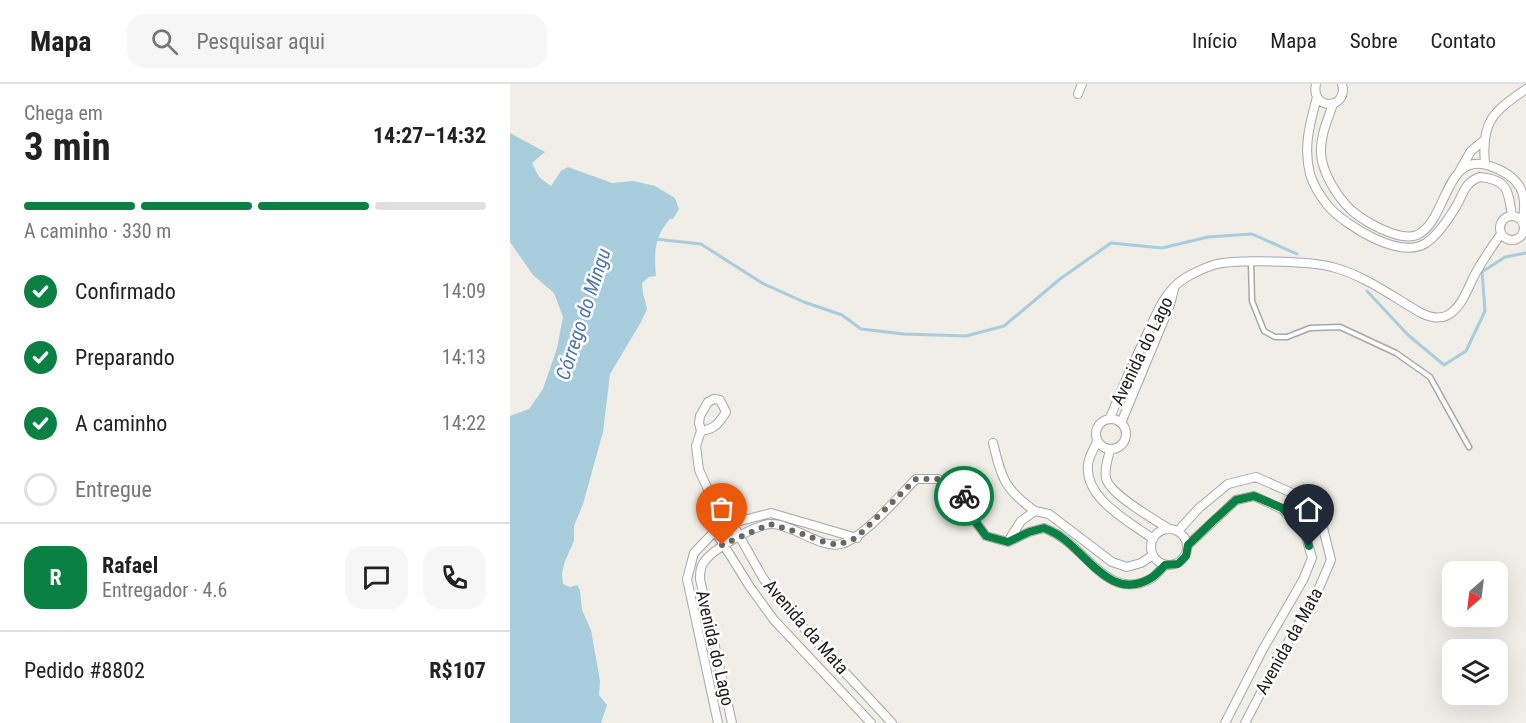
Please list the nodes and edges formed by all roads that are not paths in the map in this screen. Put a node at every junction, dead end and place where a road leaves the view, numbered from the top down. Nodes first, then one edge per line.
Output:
1 (1082, 84) edge
2 (1316, 84) edge
3 (1342, 84) edge
4 (1526, 89) edge
5 (1078, 94) dead end
6 (1317, 97) junction
7 (1333, 104) junction
8 (1483, 141) junction
9 (1485, 164) junction
10 (1459, 172) junction
11 (1512, 216) junction
12 (1524, 225) edge
13 (1501, 234) junction
14 (1251, 262) junction
15 (1175, 285) junction
16 (1110, 418) junction
17 (1121, 423) junction
18 (701, 431) dead end
19 (1097, 442) junction
20 (993, 443) dead end
21 (1469, 447) dead end
22 (1110, 450) junction
23 (712, 498) junction
24 (1035, 511) junction
25 (732, 523) junction
26 (1169, 529) junction
27 (715, 531) junction
28 (1178, 531) junction
29 (741, 536) junction
30 (856, 538) junction
31 (1153, 539) junction
32 (1008, 542) junction
33 (722, 545) junction
34 (1188, 545) junction
35 (1153, 555) junction
36 (1165, 565) junction
37 (718, 723) edge
38 (732, 723) edge
39 (871, 723) edge
40 (892, 723) edge
41 (1225, 723) edge
42 (1245, 723) edge

1 - 5 street
2 - 6 street
3 - 7 street
4 - 8 street
6 - 7 street
6 - 11 street
7 - 10 street
8 - 9 street
8 - 10 street
9 - 10 street
9 - 12 street
11 - 12 street
11 - 13 street, Avenida do Lago
12 - 13 street
13 - 14 street, Avenida do Lago
14 - 15 street, Avenida do Lago
14 - 21 lane
15 - 16 street, Avenida do Lago
15 - 17 street, Avenida do Lago
16 - 17 street
16 - 19 street
17 - 22 street
18 - 23 street
19 - 22 street
19 - 31 street
20 - 24 street
22 - 26 street
23 - 25 street, Avenida da Mata
23 - 27 street
24 - 32 street
24 - 35 street
25 - 27 street, Avenida do Lago
25 - 29 street, Avenida da Mata
25 - 30 street, Avenida do Lago
26 - 28 street
26 - 31 street
27 - 33 street, Avenida da Mata
27 - 37 street, Avenida do Lago
28 - 34 street
28 - 42 street, Avenida da Mata
29 - 30 street, Avenida do Lago
29 - 33 street, Avenida do Lago
29 - 40 street, Avenida da Mata
30 - 32 street
31 - 35 street
32 - 36 street
33 - 38 street, Avenida do Lago
33 - 39 street, Avenida da Mata
34 - 36 street
34 - 41 street, Avenida da Mata
35 - 36 street

